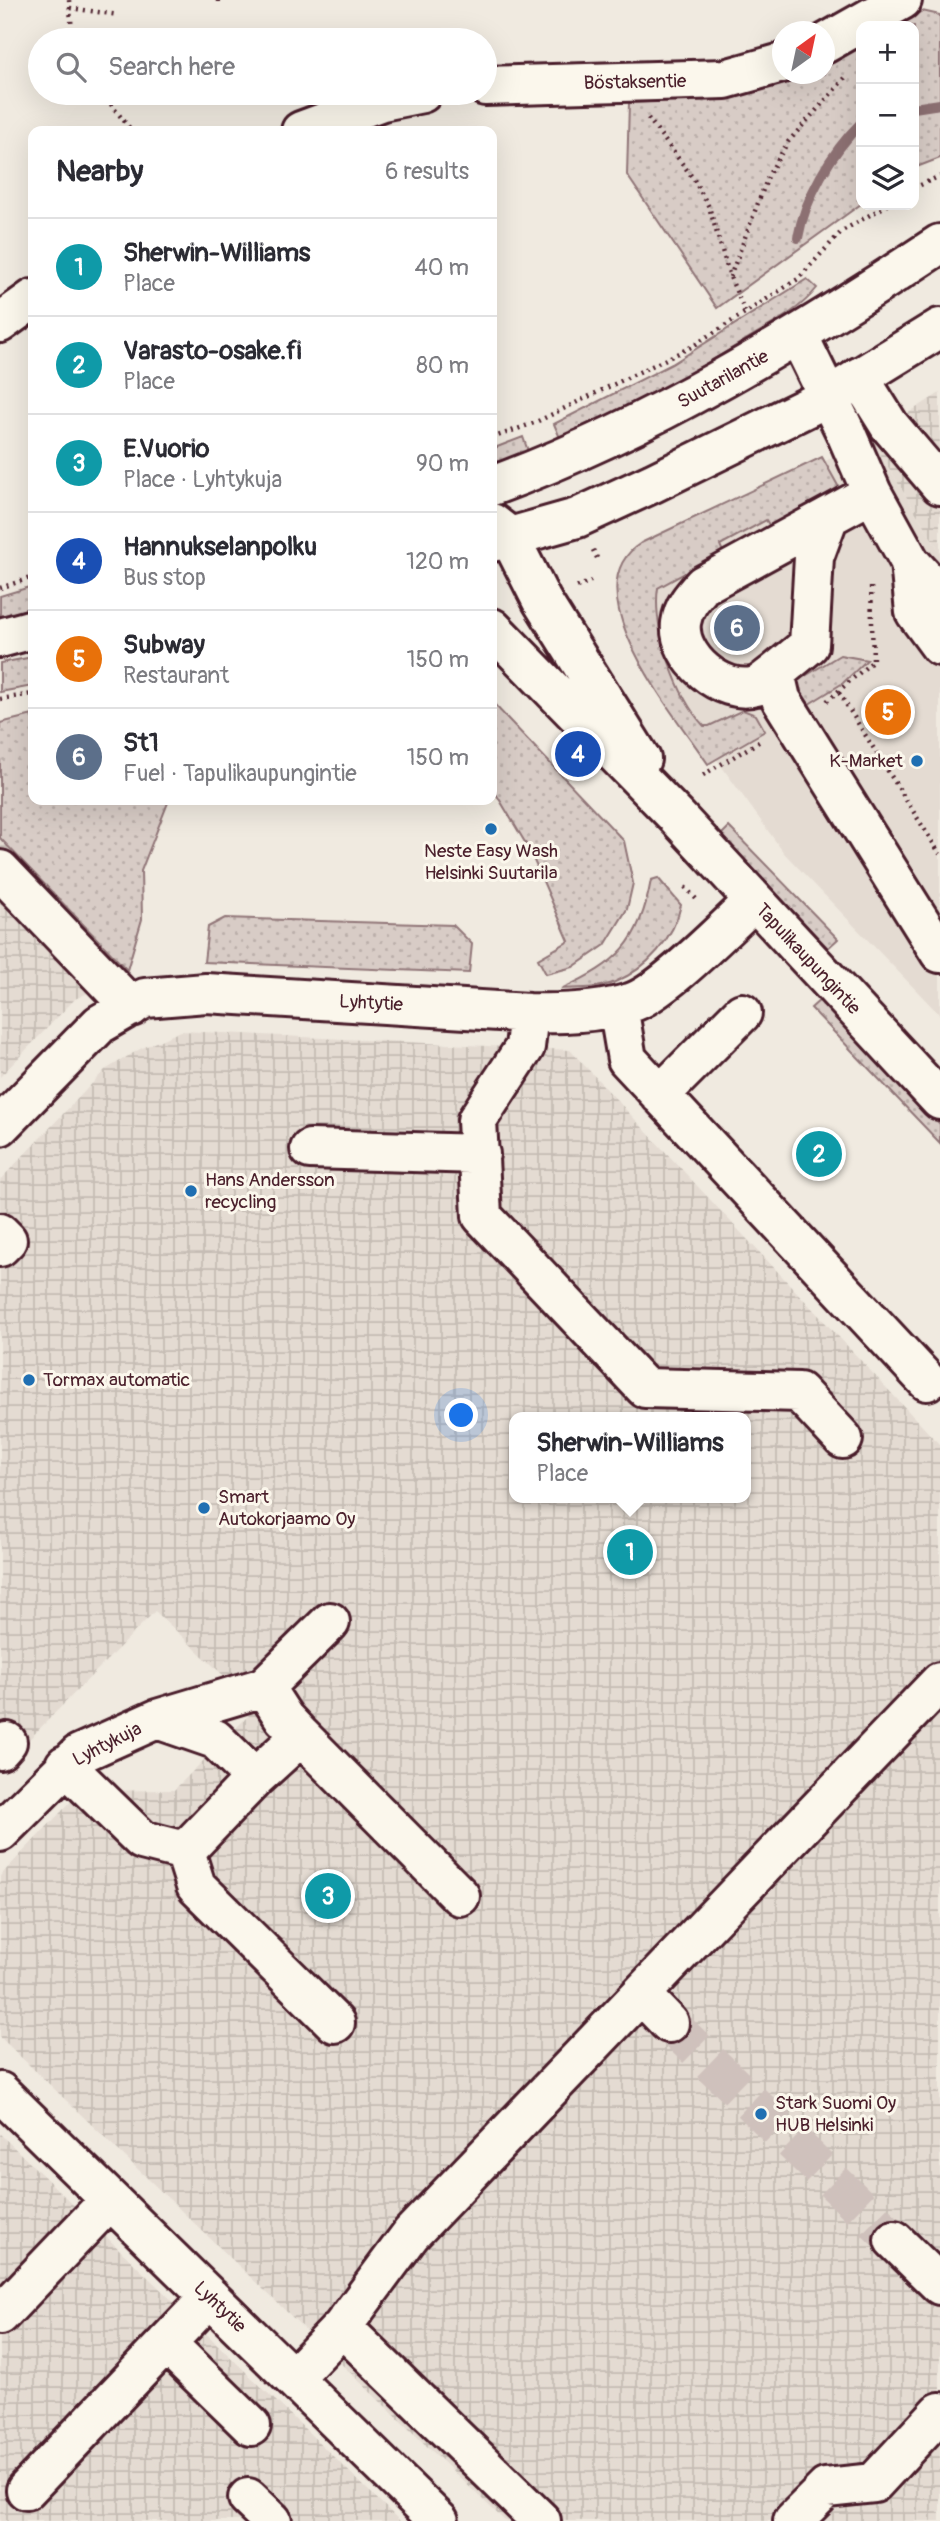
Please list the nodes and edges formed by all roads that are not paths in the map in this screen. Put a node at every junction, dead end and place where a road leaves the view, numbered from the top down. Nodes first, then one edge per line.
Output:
1 (902, 0) edge
2 (835, 38) edge
3 (772, 66) edge
4 (497, 86) edge
5 (371, 105) edge
6 (314, 126) edge
7 (940, 244) edge
8 (28, 303) edge
9 (0, 323) edge
10 (940, 328) edge
11 (799, 337) junction
12 (844, 387) junction
13 (939, 480) edge
14 (497, 484) edge
15 (872, 493) junction
16 (828, 519) junction
17 (498, 534) edge
18 (910, 562) junction
19 (940, 595) edge
20 (497, 633) edge
21 (940, 646) edge
22 (775, 673) junction
23 (677, 817) junction
24 (0, 870) edge
25 (753, 902) junction
26 (940, 953) edge
27 (618, 1006) junction
28 (131, 1007) junction
29 (529, 1013) junction
30 (743, 1013) dead end
31 (660, 1094) junction
32 (940, 1100) edge
33 (0, 1126) edge
34 (310, 1149) dead end
35 (480, 1154) junction
36 (0, 1233) edge
37 (0, 1247) edge
38 (927, 1381) dead end
39 (843, 1439) dead end
40 (330, 1622) dead end
41 (940, 1682) edge
42 (264, 1687) junction
43 (157, 1719) junction
44 (301, 1736) junction
45 (65, 1765) junction
46 (255, 1778) junction
47 (0, 1830) edge
48 (184, 1851) junction
49 (460, 1896) dead end
50 (641, 1994) junction
51 (335, 2023) dead end
52 (669, 2023) tunnel mouth
53 (0, 2092) edge
54 (110, 2200) junction
55 (894, 2240) tunnel mouth
56 (940, 2285) edge
57 (210, 2297) junction
58 (0, 2315) edge
59 (341, 2327) junction
60 (166, 2343) junction
61 (293, 2378) junction
62 (940, 2412) edge
63 (251, 2426) dead end
64 (26, 2490) dead end
65 (439, 2521) edge
66 (541, 2521) edge
67 (793, 2521) edge

1 - 2 street
3 - 4 street, Böstaksentie
5 - 6 street
7 - 11 street, Suutarilantie
8 - 9 street
10 - 12 street
11 - 12 street
11 - 14 street, Suutarilantie
12 - 13 street
12 - 15 street
12 - 17 street
15 - 16 street
15 - 18 street
16 - 22 street
16 - 22 street
17 - 23 street, Tapulikaupungintie
18 - 19 street
18 - 21 street
20 - 23 street, Tapulikaupungintie
22 - 26 street
23 - 25 street, Tapulikaupungintie
24 - 28 street
25 - 27 street, Lyhtytie
25 - 32 street, Tapulikaupungintie
27 - 29 street, Lyhtytie
27 - 31 street
28 - 29 street, Lyhtytie
28 - 33 street, Lyhtytie
29 - 35 street
30 - 31 street
31 - 38 street
34 - 35 street
35 - 39 street
36 - 37 street
40 - 42 street
41 - 50 street
42 - 43 street, Lyhtykuja
42 - 44 street
43 - 45 street, Lyhtykuja
43 - 46 street
44 - 46 street
44 - 49 street
45 - 47 street, Lyhtykuja
45 - 48 street
46 - 48 street
48 - 51 street
50 - 52 street
50 - 59 street
53 - 54 street, Lyhtytie
54 - 57 street, Lyhtytie
54 - 58 street
55 - 56 street
57 - 60 street
57 - 61 street, Lyhtytie
59 - 61 street
59 - 66 street
60 - 63 street
60 - 64 street
61 - 65 street, Lyhtytie
62 - 67 street

